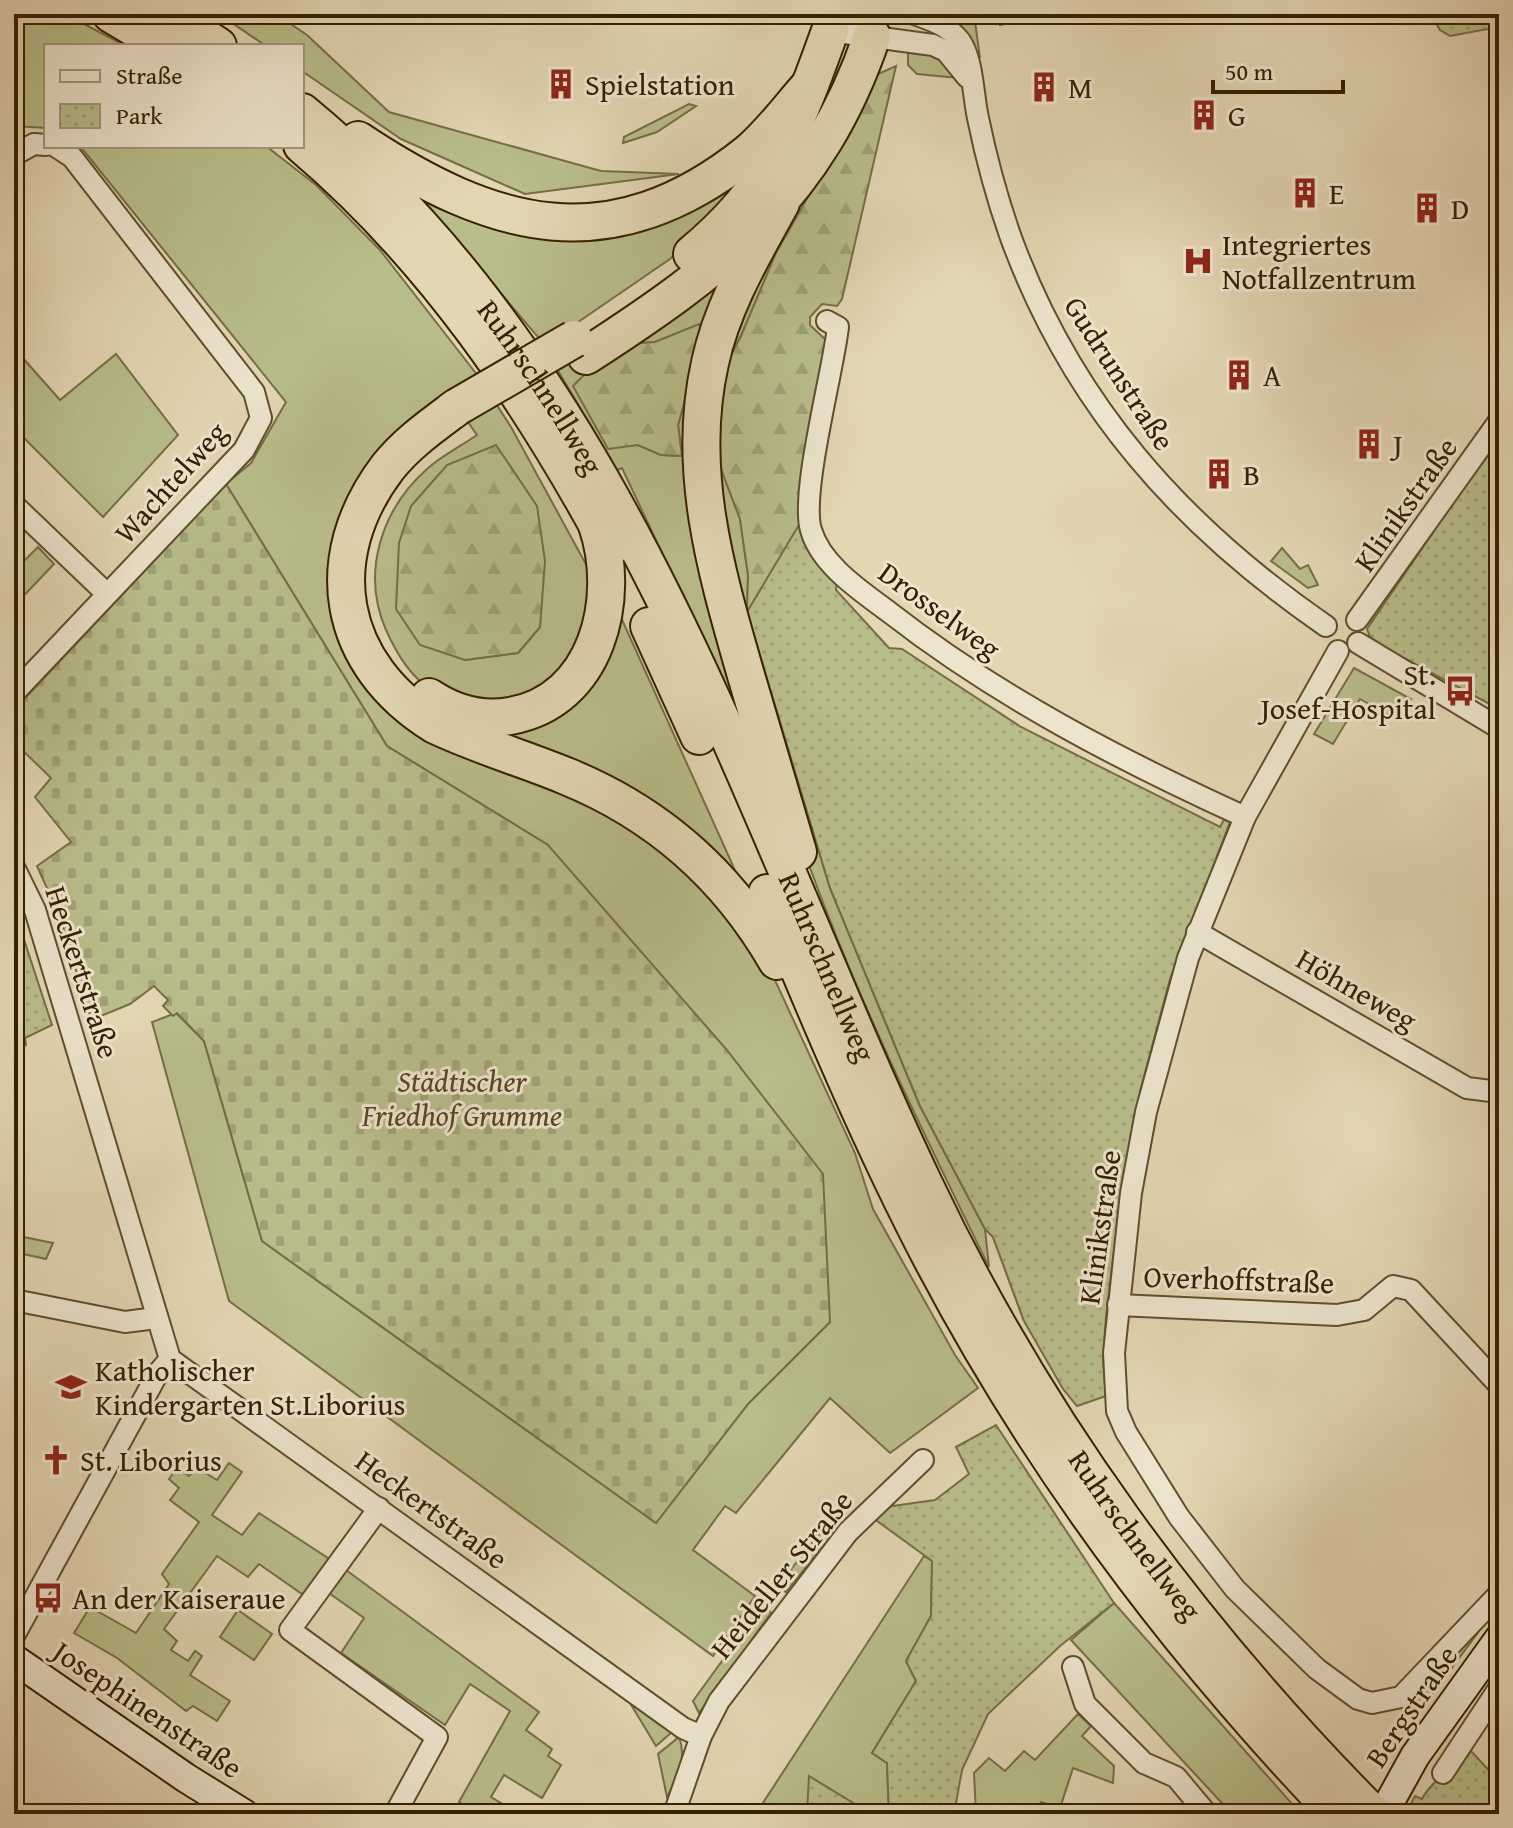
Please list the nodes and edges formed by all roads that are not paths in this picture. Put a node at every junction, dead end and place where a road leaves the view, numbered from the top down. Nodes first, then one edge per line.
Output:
1 (111, 14) edge
2 (169, 14) edge
3 (914, 14) edge
4 (833, 22) edge
5 (876, 25) edge
6 (162, 44) edge
7 (215, 44) edge
8 (971, 82) junction
9 (810, 85) junction
10 (304, 103) edge
11 (304, 114) edge
12 (40, 144) edge
13 (304, 147) edge
14 (58, 148) edge
15 (14, 155) edge
16 (781, 203) junction
17 (827, 321) dead end
18 (580, 347) junction
19 (464, 416) junction
20 (1499, 421) edge
21 (14, 505) edge
22 (593, 516) junction
23 (107, 594) junction
24 (1357, 620) junction
25 (1326, 626) junction
26 (1358, 643) junction
27 (1338, 651) junction
28 (14, 693) edge
29 (1499, 728) edge
30 (1245, 817) junction
31 (14, 867) edge
32 (1197, 932) junction
33 (831, 980) junction
34 (852, 1091) junction
35 (1491, 1091) dead end
36 (14, 1300) edge
37 (1118, 1305) junction
38 (156, 1318) junction
39 (170, 1359) junction
40 (1015, 1380) junction
41 (1499, 1385) edge
42 (923, 1460) dead end
43 (379, 1508) junction
44 (1499, 1594) edge
45 (14, 1636) edge
46 (1499, 1639) edge
47 (14, 1659) edge
48 (1073, 1667) dead end
49 (1414, 1686) joint
50 (1499, 1688) edge
51 (701, 1736) junction
52 (1443, 1773) dead end
53 (1364, 1811) edge
54 (244, 1814) edge
55 (395, 1814) edge
56 (674, 1814) edge
57 (1207, 1814) edge

1 - 6 highway
2 - 7 highway
3 - 8 street, Gudrunstraße
4 - 5 street, Gudrunstraße
4 - 9 highway
5 - 8 street, Gudrunstraße
5 - 16 highway
8 - 25 street, Gudrunstraße
9 - 10 highway
9 - 18 highway
11 - 33 highway, Ruhrschnellweg
12 - 15 street
13 - 22 highway, Ruhrschnellweg
14 - 23 street, Wachtelweg
16 - 18 highway
16 - 33 highway
17 - 30 street, Drosselweg
18 - 19 highway
19 - 22 highway
19 - 34 highway
20 - 24 street, Klinikstraße
21 - 23 street
22 - 34 highway, Ruhrschnellweg
23 - 28 street, Wachtelweg
24 - 25 street
24 - 26 street
25 - 27 street, Gudrunstraße
26 - 27 street
26 - 29 street
27 - 30 street, Klinikstraße
30 - 32 street, Klinikstraße
31 - 38 street, Heckertstraße
32 - 35 street, Höhneweg
32 - 37 street, Klinikstraße
33 - 40 highway, Ruhrschnellweg
34 - 40 highway, Ruhrschnellweg
36 - 38 street
37 - 41 street, Overhoffstraße
37 - 49 street, Klinikstraße
38 - 39 street, Heckertstraße
39 - 43 street, Heckertstraße
39 - 45 street
40 - 53 highway, Ruhrschnellweg
42 - 51 street, Heideller Straße
43 - 51 street, Heckertstraße
43 - 55 street
44 - 49 street, Bergstraße
46 - 53 street, Bergstraße
47 - 54 street, Josephinenstraße
48 - 57 street
50 - 52 street, Bergstraße
51 - 56 street

